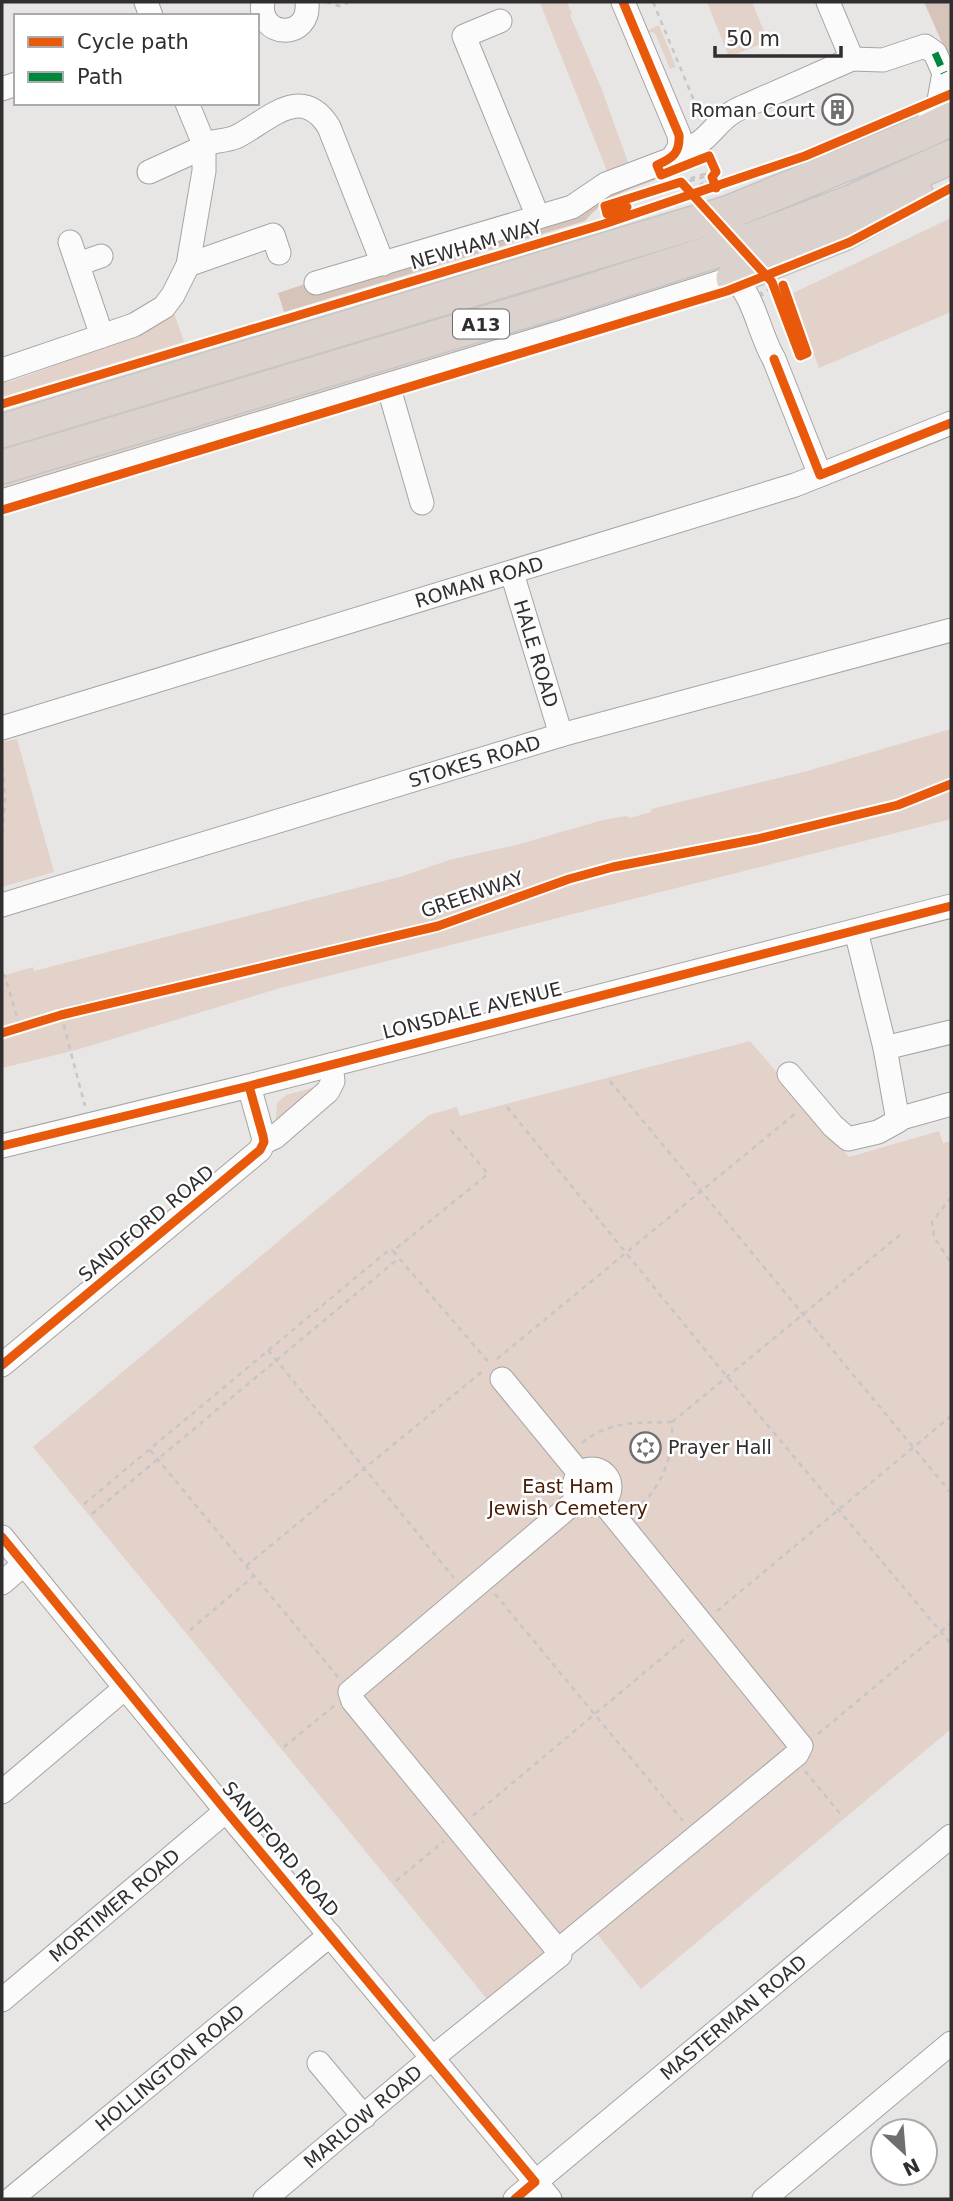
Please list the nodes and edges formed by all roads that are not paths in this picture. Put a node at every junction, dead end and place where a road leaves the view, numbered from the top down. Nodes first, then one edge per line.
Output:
1 (307, 2) edge
2 (623, 2) edge
3 (828, 2) edge
4 (262, 16) edge
5 (500, 21) dead end
6 (852, 59) junction
7 (943, 67) edge
8 (188, 105) edge
9 (938, 126) edge
10 (204, 145) junction
11 (680, 146) junction
12 (951, 159) edge
13 (149, 172) dead end
14 (538, 217) junction
15 (70, 242) dead end
16 (279, 253) dead end
17 (101, 256) dead end
18 (78, 264) junction
19 (383, 264) junction
20 (188, 265) junction
21 (744, 282) junction
22 (316, 283) dead end
23 (102, 336) junction
24 (2, 370) edge
25 (388, 385) junction
26 (951, 423) edge
27 (2, 431) edge
28 (2, 467) edge
29 (820, 475) junction
30 (2, 500) edge
31 (422, 503) dead end
32 (512, 573) junction
33 (951, 630) edge
34 (2, 728) edge
35 (561, 734) junction
36 (2, 905) edge
37 (951, 906) edge
38 (856, 930) junction
39 (951, 1032) edge
40 (885, 1048) junction
41 (331, 1065) junction
42 (789, 1074) dead end
43 (249, 1086) junction
44 (951, 1104) edge
45 (898, 1120) junction
46 (264, 1142) junction
47 (2, 1146) edge
48 (2, 1365) edge
49 (496, 1372) road end
50 (573, 1465) junction
51 (578, 1499) junction
52 (603, 1502) junction
53 (2, 1537) edge
54 (24, 1564) junction
55 (2, 1583) edge
56 (125, 1688) junction
57 (2, 1792) edge
58 (226, 1811) junction
59 (951, 1836) edge
60 (330, 1935) junction
61 (560, 1952) junction
62 (2, 2000) edge
63 (951, 2043) edge
64 (432, 2058) junction
65 (319, 2063) dead end
66 (363, 2117) junction
67 (542, 2191) edge
68 (11, 2199) edge
69 (265, 2199) edge
70 (514, 2199) edge
71 (764, 2199) edge

1 - 4 street
2 - 11 street
3 - 6 street
5 - 14 street
6 - 7 street
6 - 11 street
7 - 9 street
8 - 10 street
9 - 27 highway, A13
10 - 13 street
10 - 19 street
10 - 20 street
11 - 14 street
12 - 21 highway
12 - 28 highway, A13
14 - 19 street
15 - 18 street
16 - 20 street
17 - 18 street
18 - 23 street
19 - 22 street
20 - 23 street
21 - 25 street
21 - 29 street
23 - 24 street
25 - 30 street
25 - 31 street
26 - 29 street, ROMAN ROAD
29 - 32 street, ROMAN ROAD
32 - 34 street, ROMAN ROAD
32 - 35 street, HALE ROAD
33 - 35 street, STOKES ROAD
35 - 36 street, STOKES ROAD
37 - 38 street, LONSDALE AVENUE
38 - 40 street
38 - 41 street, LONSDALE AVENUE
39 - 40 street
40 - 45 street
41 - 43 street, LONSDALE AVENUE
41 - 46 street, SANDFORD ROAD
42 - 45 street
43 - 46 street
43 - 47 street, LONSDALE AVENUE
44 - 45 street
46 - 48 street, SANDFORD ROAD
49 - 50 street
50 - 51 street
50 - 52 street
51 - 52 street
51 - 61 street
52 - 61 street, MARLOW ROAD
53 - 54 street, SANDFORD ROAD
54 - 55 street
54 - 56 street, SANDFORD ROAD
56 - 57 street
56 - 58 street, SANDFORD ROAD
58 - 60 street, SANDFORD ROAD
58 - 62 street, MORTIMER ROAD
59 - 67 street, MASTERMAN ROAD
60 - 64 street, SANDFORD ROAD
60 - 68 street, HOLLINGTON ROAD
61 - 64 street, MARLOW ROAD
63 - 71 street
64 - 66 street, MARLOW ROAD
64 - 67 street, SANDFORD ROAD
65 - 66 street
66 - 69 street, MARLOW ROAD
67 - 70 street, MASTERMAN ROAD

